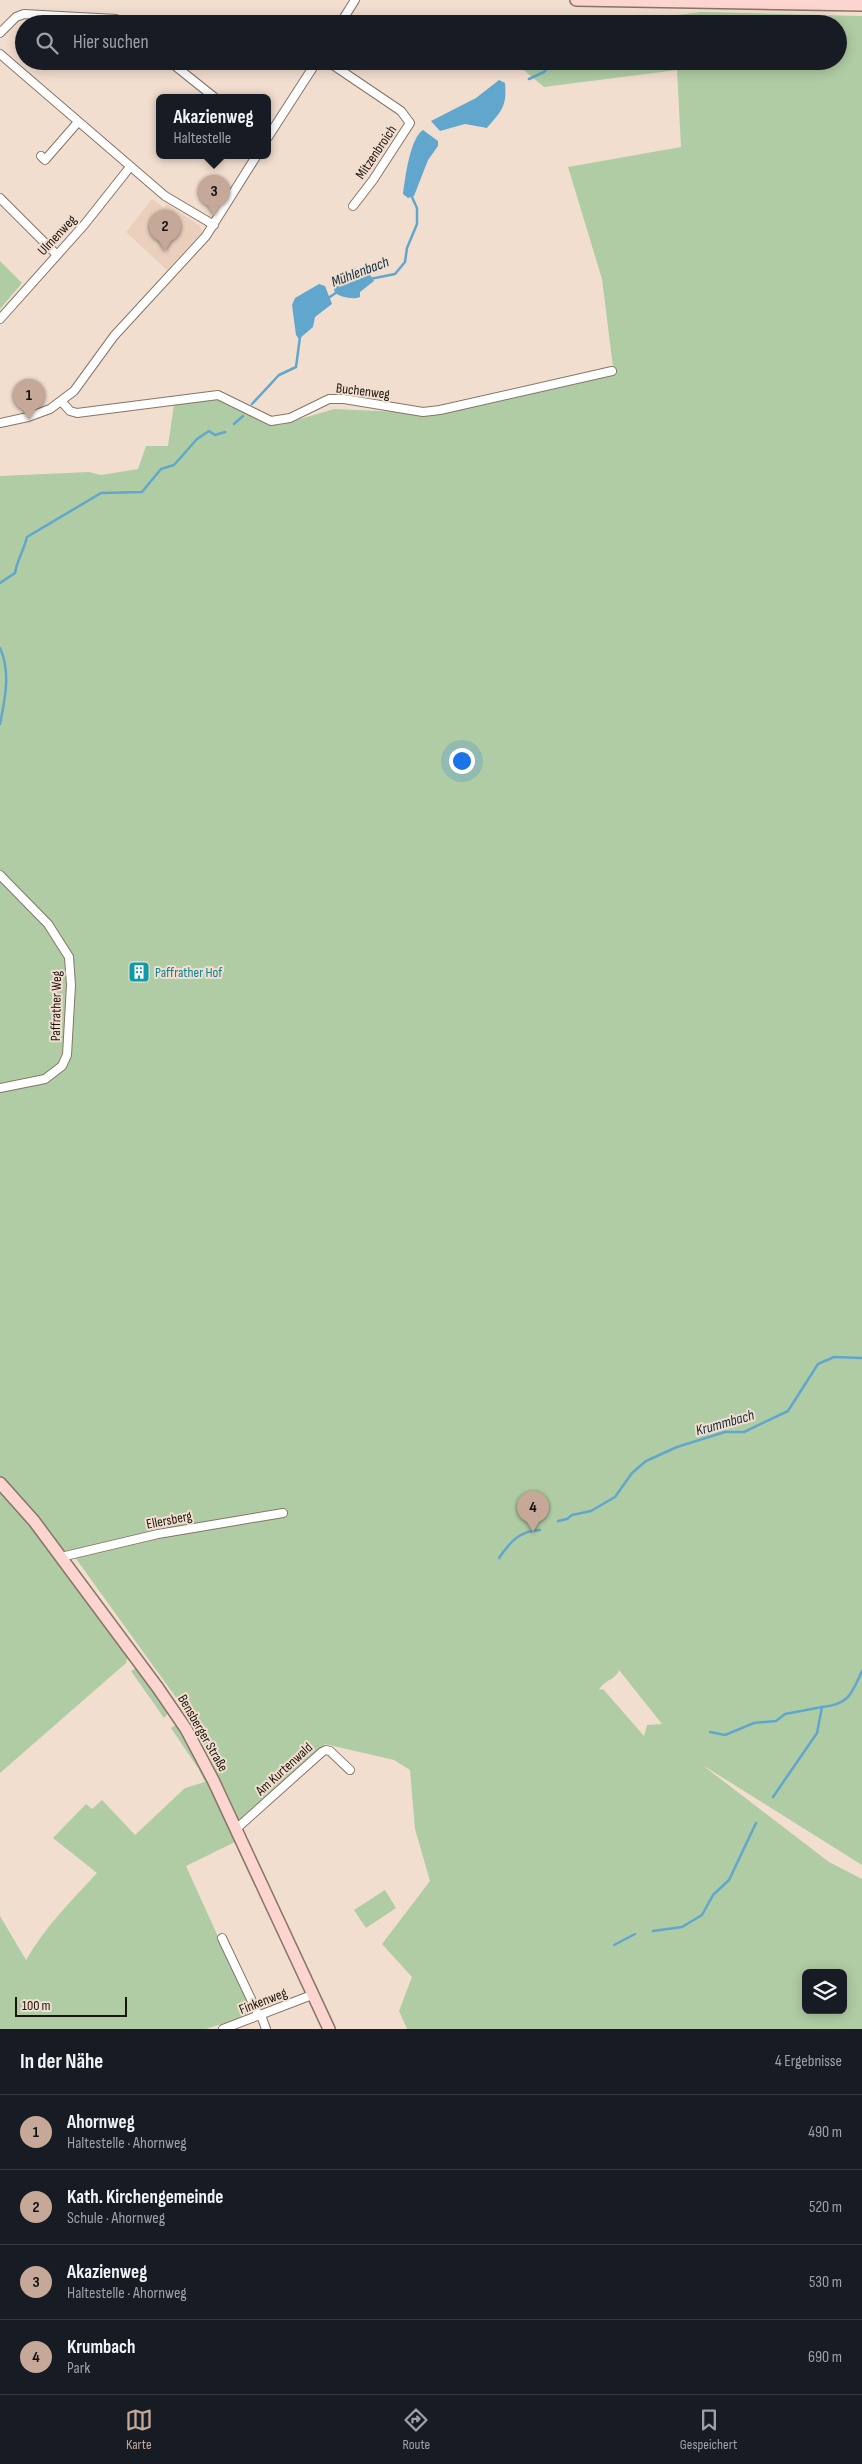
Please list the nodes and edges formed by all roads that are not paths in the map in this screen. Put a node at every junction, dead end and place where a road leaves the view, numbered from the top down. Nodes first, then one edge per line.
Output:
1 (355, 0) edge
2 (576, 0) edge
3 (649, 0) edge
4 (862, 5) edge
5 (24, 15) edge
6 (57, 15) edge
7 (346, 15) edge
8 (15, 18) edge
9 (0, 33) edge
10 (0, 54) edge
11 (15, 67) edge
12 (18, 70) edge
13 (180, 70) edge
14 (311, 70) edge
15 (340, 70) edge
16 (210, 94) edge
17 (78, 122) junction
18 (271, 131) edge
19 (41, 156) dead end
20 (255, 159) edge
21 (130, 167) junction
22 (0, 198) edge
23 (353, 206) dead end
24 (214, 225) junction
25 (56, 254) junction
26 (0, 319) edge
27 (612, 371) dead end
28 (62, 402) junction
29 (0, 423) edge
30 (0, 875) edge
31 (0, 1088) edge
32 (0, 1483) edge
33 (283, 1512) dead end
34 (61, 1557) junction
35 (350, 1770) dead end
36 (236, 1829) junction
37 (222, 1938) dead end
38 (312, 1995) junction
39 (260, 2015) junction
40 (223, 2029) edge
41 (266, 2029) edge
42 (329, 2029) edge

1 - 7 street
2 - 3 main road
3 - 4 main road
5 - 6 street
8 - 9 street
10 - 11 street
12 - 17 street
13 - 16 street
14 - 18 street
15 - 23 street, Mitzenbroich
17 - 19 street
17 - 21 street
20 - 24 street
21 - 24 street
21 - 25 street, Ulmenweg
22 - 25 street
24 - 28 street
25 - 26 street, Ulmenweg
27 - 28 street, Buchenweg
28 - 29 street
30 - 31 street, Paffrather Weg
32 - 34 main road, Bensberger Straße
33 - 34 street, Ellersberg
34 - 36 main road, Bensberger Straße
35 - 36 street, Am Kurtenwald
36 - 38 main road, Bensberger Straße
37 - 39 street
38 - 39 street, Finkenweg
38 - 42 main road, Bensberger Straße
39 - 40 street, Finkenweg
39 - 41 street

